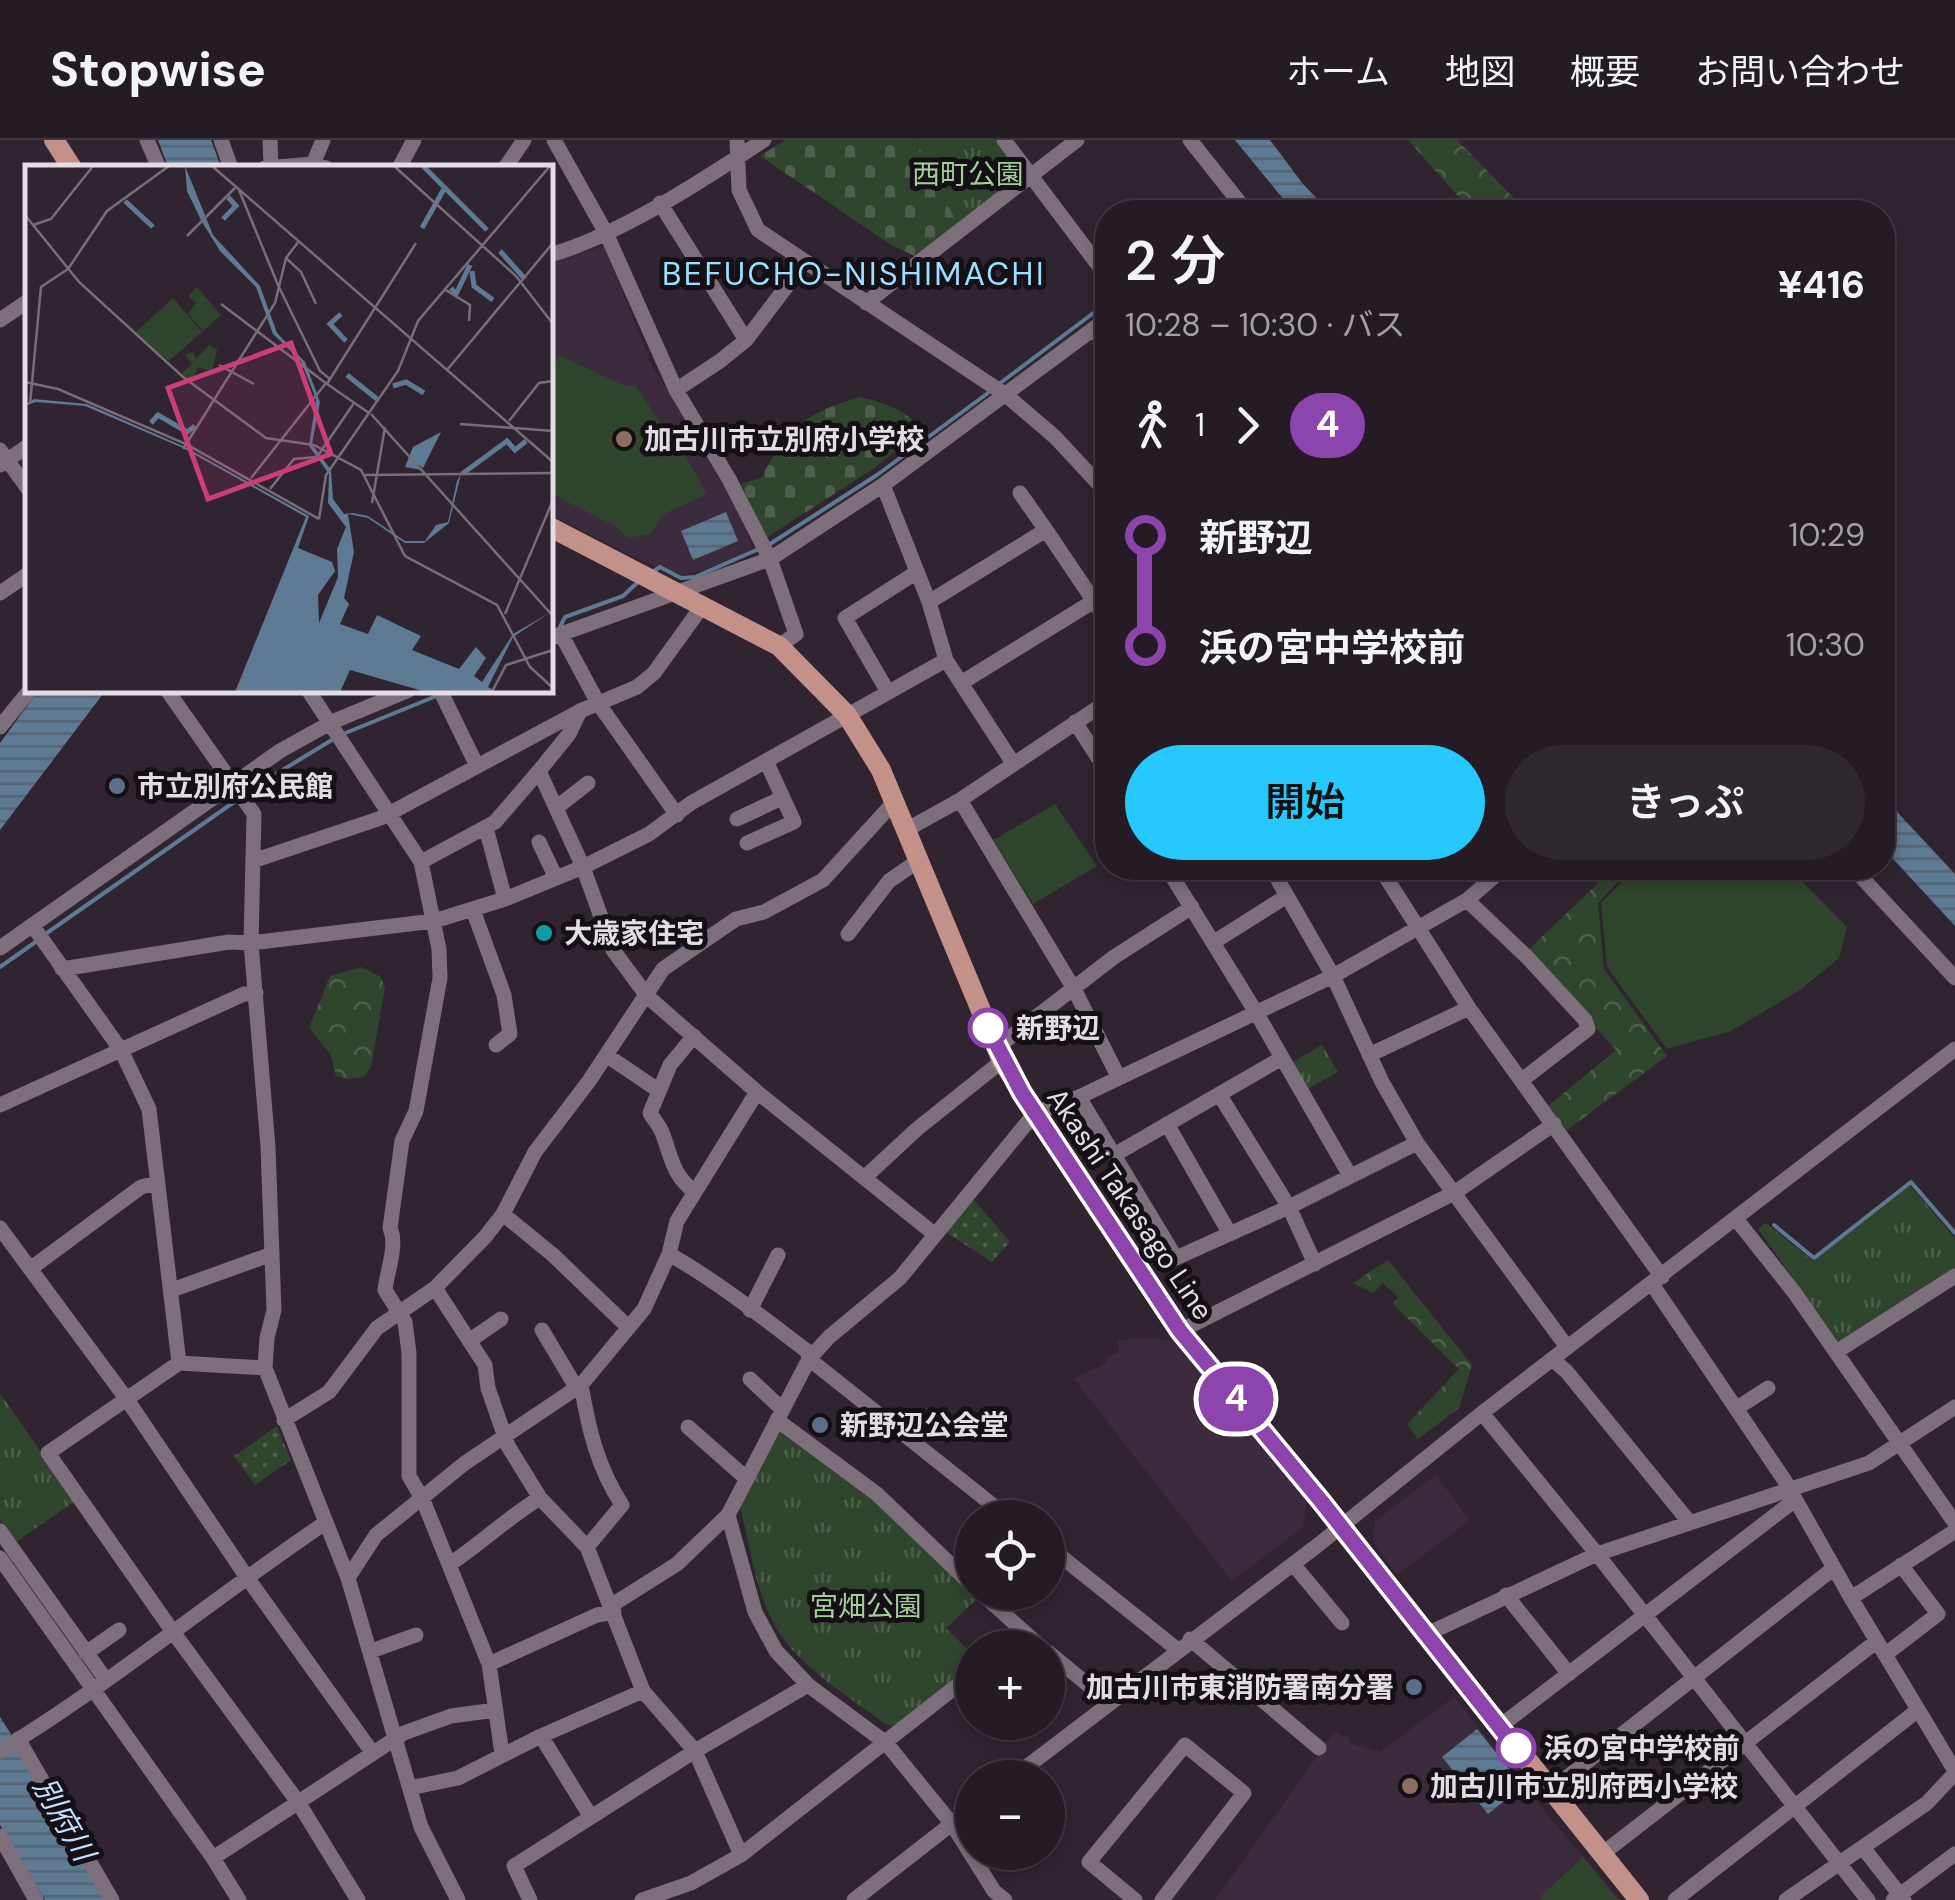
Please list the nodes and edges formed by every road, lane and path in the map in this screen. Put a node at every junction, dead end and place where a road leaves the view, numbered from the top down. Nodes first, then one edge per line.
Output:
1 (54, 140) edge
2 (148, 140) edge
3 (221, 140) edge
4 (270, 140) edge
5 (323, 140) edge
6 (414, 140) edge
7 (524, 140) edge
8 (554, 140) edge
9 (736, 140) edge
10 (764, 140) edge
11 (1004, 140) edge
12 (1077, 140) edge
13 (1190, 140) edge
14 (738, 157) junction
15 (70, 165) edge
16 (158, 165) edge
17 (231, 165) edge
18 (268, 165) edge
19 (320, 165) edge
20 (402, 165) edge
21 (507, 165) edge
22 (1032, 176) junction
23 (1237, 200) edge
24 (660, 203) junction
25 (606, 233) junction
26 (552, 253) edge
27 (1095, 261) edge
28 (804, 262) junction
29 (25, 302) edge
30 (866, 304) junction
31 (0, 320) edge
32 (1094, 329) edge
33 (746, 340) junction
34 (676, 390) junction
35 (1006, 395) junction
36 (25, 447) edge
37 (2, 458) edge
38 (1095, 480) edge
39 (25, 485) edge
40 (883, 485) junction
41 (1020, 493) dead end
42 (552, 528) edge
43 (1046, 530) junction
44 (770, 559) junction
45 (917, 572) junction
46 (25, 576) edge
47 (0, 593) edge
48 (680, 593) junction
49 (929, 602) junction
50 (1094, 602) joint
51 (703, 605) junction
52 (557, 635) edge
53 (779, 646) junction
54 (946, 660) junction
55 (961, 683) junction
56 (28, 692) edge
57 (168, 692) edge
58 (310, 692) edge
59 (404, 692) edge
60 (441, 692) edge
61 (888, 692) junction
62 (598, 704) junction
63 (1095, 710) edge
64 (580, 711) junction
65 (847, 715) junction
66 (332, 722) junction
67 (1075, 722) junction
68 (0, 728) edge
69 (1095, 753) edge
70 (766, 761) junction
71 (1012, 763) junction
72 (477, 766) junction
73 (539, 771) junction
74 (588, 783) dead end
75 (232, 784) junction
76 (782, 798) junction
77 (894, 800) junction
78 (960, 800) junction
79 (556, 808) junction
80 (391, 813) junction
81 (677, 815) junction
82 (737, 818) dead end
83 (486, 828) junction
84 (906, 830) junction
85 (539, 842) dead end
86 (747, 843) dead end
87 (253, 861) junction
88 (918, 861) junction
89 (421, 862) junction
90 (583, 867) junction
91 (556, 878) junction
92 (1175, 880) edge
93 (1278, 880) edge
94 (1388, 880) edge
95 (1482, 880) edge
96 (1864, 880) edge
97 (1287, 896) junction
98 (505, 900) junction
99 (1467, 900) junction
100 (1192, 907) junction
101 (473, 910) junction
102 (434, 922) junction
103 (32, 925) junction
104 (1419, 929) junction
105 (848, 934) dead end
106 (1214, 942) junction
107 (251, 943) junction
108 (0, 948) edge
109 (62, 969) junction
110 (1332, 976) junction
111 (1955, 978) edge
112 (1074, 989) junction
113 (256, 993) junction
114 (647, 996) junction
115 (1469, 1008) junction
116 (1258, 1014) junction
117 (694, 1036) junction
118 (496, 1045) dead end
119 (1955, 1049) edge
120 (120, 1050) junction
121 (999, 1054) junction
122 (606, 1055) junction
123 (1369, 1055) junction
124 (1282, 1058) junction
125 (1118, 1076) junction
126 (1522, 1080) junction
127 (658, 1090) junction
128 (756, 1092) junction
129 (1219, 1094) junction
130 (1079, 1097) junction
131 (0, 1105) edge
132 (1035, 1113) junction
133 (1167, 1124) junction
134 (1554, 1124) junction
135 (1417, 1143) junction
136 (1114, 1155) junction
137 (1348, 1174) junction
138 (864, 1178) junction
139 (156, 1183) junction
140 (695, 1192) junction
141 (1454, 1193) junction
142 (1289, 1207) junction
143 (504, 1214) junction
144 (1736, 1219) junction
145 (0, 1228) edge
146 (933, 1233) junction
147 (1230, 1234) junction
148 (272, 1254) junction
149 (669, 1254) junction
150 (778, 1255) dead end
151 (1315, 1264) junction
152 (30, 1269) junction
153 (1955, 1276) edge
154 (1657, 1281) junction
155 (435, 1288) junction
156 (172, 1290) junction
157 (750, 1310) junction
158 (400, 1311) junction
159 (502, 1320) dead end
160 (628, 1326) junction
161 (542, 1330) dead end
162 (1180, 1331) junction
163 (470, 1342) junction
164 (1567, 1348) junction
165 (1836, 1352) junction
166 (1552, 1359) junction
167 (809, 1360) junction
168 (178, 1363) junction
169 (266, 1368) junction
170 (750, 1380) dead end
171 (578, 1386) junction
172 (1768, 1388) dead end
173 (128, 1401) junction
174 (1955, 1407) edge
175 (1737, 1408) junction
176 (1482, 1413) junction
177 (780, 1415) junction
178 (284, 1420) junction
179 (504, 1435) junction
180 (1900, 1442) junction
181 (686, 1450) dead end
182 (746, 1479) junction
183 (1792, 1495) junction
184 (540, 1498) junction
185 (424, 1500) junction
186 (986, 1500) edge
187 (728, 1515) junction
188 (324, 1522) junction
189 (1690, 1523) junction
190 (1338, 1526) junction
191 (1955, 1527) edge
192 (0, 1530) edge
193 (587, 1547) junction
194 (1597, 1554) junction
195 (0, 1558) edge
196 (1065, 1558) edge
197 (450, 1564) junction
198 (1294, 1564) junction
199 (1901, 1565) junction
200 (1834, 1568) junction
201 (955, 1569) edge
202 (246, 1576) junction
203 (348, 1578) junction
204 (1506, 1595) junction
205 (1850, 1598) junction
206 (613, 1608) junction
207 (999, 1610) edge
208 (1645, 1616) junction
209 (1342, 1623) dead end
210 (119, 1630) dead end
211 (1021, 1630) edge
212 (172, 1632) junction
213 (416, 1635) dead end
214 (1425, 1635) junction
215 (1184, 1644) junction
216 (1882, 1648) junction
217 (371, 1650) junction
218 (80, 1657) junction
219 (489, 1664) junction
220 (1065, 1666) edge
221 (1569, 1674) junction
222 (1694, 1679) junction
223 (100, 1684) junction
224 (808, 1685) junction
225 (955, 1688) edge
226 (644, 1691) junction
227 (1109, 1702) junction
228 (496, 1710) junction
229 (1918, 1710) junction
230 (1499, 1726) junction
231 (541, 1736) junction
232 (394, 1738) junction
233 (18, 1740) junction
234 (886, 1743) junction
235 (1744, 1744) junction
236 (1319, 1748) dead end
237 (0, 1750) edge
238 (696, 1751) junction
239 (372, 1752) junction
240 (502, 1754) junction
241 (1035, 1760) edge
242 (1955, 1772) edge
243 (410, 1788) junction
244 (1551, 1790) junction
245 (298, 1802) junction
246 (1795, 1808) junction
247 (591, 1817) junction
248 (955, 1822) edge
249 (952, 1824) junction
250 (0, 1836) edge
251 (1864, 1848) junction
252 (741, 1854) junction
253 (1602, 1854) junction
254 (1955, 1854) edge
255 (213, 1858) junction
256 (1838, 1863) junction
257 (691, 1883) junction
258 (1899, 1898) edge
259 (36, 1900) edge
260 (112, 1900) edge
261 (239, 1900) edge
262 (358, 1900) edge
263 (458, 1900) edge
264 (530, 1900) edge
265 (642, 1900) edge
266 (697, 1900) edge
267 (854, 1900) edge
268 (1005, 1900) edge
269 (1135, 1900) edge
270 (1162, 1900) edge
271 (1639, 1900) edge
272 (1675, 1900) edge
273 (1786, 1900) edge
274 (1868, 1900) edge

1 - 15 main road
2 - 16 street
3 - 17 street
4 - 18 street
5 - 19 street
6 - 20 street
7 - 21 street
8 - 25 street
9 - 14 street
10 - 14 street
11 - 22 street
12 - 22 street
13 - 23 street
14 - 24 street
14 - 28 street
22 - 27 street
22 - 30 street
24 - 25 street
24 - 33 street
25 - 26 street
25 - 34 street
28 - 30 street
28 - 33 street
29 - 31 street
30 - 35 street
32 - 35 street
33 - 34 street
34 - 44 street
35 - 38 street
35 - 40 street
36 - 37 street
37 - 39 street
40 - 44 street
40 - 45 street
41 - 43 street
42 - 48 main road, Akashi Takasago Line
43 - 49 street
43 - 50 street
44 - 48 street
44 - 53 street
45 - 49 street
45 - 61 street
46 - 47 street
48 - 51 main road, Akashi Takasago Line
48 - 52 street
49 - 54 street
50 - 55 street
51 - 53 main road, Akashi Takasago Line
51 - 62 street
52 - 62 street
53 - 65 main road, Akashi Takasago Line
54 - 55 street
54 - 61 street
55 - 71 street
56 - 68 street
57 - 75 street
58 - 66 street
59 - 66 street
60 - 72 street
61 - 65 street
62 - 64 street
62 - 81 street
63 - 67 street
64 - 72 street
64 - 73 street
65 - 70 street
65 - 77 main road, Akashi Takasago Line
66 - 75 street
66 - 80 street
67 - 69 street
67 - 71 street
70 - 76 street
70 - 81 street
71 - 78 street
72 - 80 street
73 - 79 street
73 - 83 street
74 - 79 street
75 - 87 street
75 - 103 street
76 - 82 street
76 - 86 street
77 - 84 main road, Akashi Takasago Line
77 - 114 street
78 - 84 street
78 - 112 street
79 - 90 street
80 - 87 street
80 - 89 street
81 - 90 street
83 - 89 street
83 - 98 street
84 - 88 main road, Akashi Takasago Line
85 - 91 street
87 - 107 street
88 - 105 street
88 - 121 main road, Akashi Takasago Line
89 - 102 street
90 - 91 street
90 - 114 street
91 - 98 street
92 - 100 street
93 - 97 street
94 - 104 street
95 - 99 street
96 - 111 street
97 - 106 street
97 - 110 street
98 - 101 street
99 - 104 street
99 - 126 street
100 - 106 street
100 - 112 street
101 - 102 street
101 - 118 street
102 - 107 street
102 - 158 street
103 - 108 street
103 - 109 street
104 - 110 street
104 - 115 street
106 - 116 street
107 - 109 street
107 - 113 street
109 - 120 street
110 - 116 street
110 - 123 street
112 - 121 street
112 - 125 street
113 - 120 street
113 - 148 street
114 - 117 street
114 - 122 street
115 - 123 street
115 - 126 street
116 - 124 street
116 - 125 street
117 - 127 street
117 - 128 street
119 - 144 street
120 - 131 street
120 - 139 street
121 - 132 main road, Akashi Takasago Line
121 - 138 street
122 - 127 street
122 - 143 street
123 - 135 street
124 - 129 street
124 - 137 street
125 - 130 street
126 - 134 street
127 - 140 street
128 - 138 street
128 - 140 street
129 - 133 street
129 - 142 street
130 - 132 street
130 - 136 street
132 - 146 street
132 - 162 main road, Akashi Takasago Line
133 - 136 street
133 - 147 street
134 - 141 street
134 - 154 street
135 - 137 street
135 - 141 street
136 - 147 street
137 - 142 street
138 - 146 street
139 - 152 street
139 - 156 street
140 - 149 street
141 - 151 street
141 - 164 street
142 - 147 street
142 - 151 street
143 - 155 street
143 - 160 street
144 - 154 street
144 - 165 street
145 - 152 street
146 - 167 street
148 - 156 street
148 - 169 street
149 - 157 street
149 - 160 street
150 - 157 street
151 - 162 street
152 - 173 street
153 - 165 street
154 - 164 street
154 - 175 street
155 - 158 street
155 - 163 street
156 - 168 street
157 - 167 street
158 - 178 street
158 - 185 street
159 - 163 street
160 - 171 street
161 - 171 street
162 - 190 main road, Akashi Takasago Line
163 - 179 street
164 - 166 street
165 - 180 street
166 - 176 street
166 - 189 street
167 - 177 street
167 - 186 street
168 - 169 street
168 - 173 street
169 - 178 street
170 - 177 street
171 - 179 street
171 - 193 street
172 - 175 street
173 - 202 street
173 - 212 street
174 - 180 street
175 - 183 street
176 - 190 street
176 - 194 street
177 - 182 street
177 - 201 street
178 - 188 street
179 - 184 street
179 - 185 street
180 - 183 street
180 - 191 street
181 - 182 street
182 - 187 street
183 - 189 street
183 - 200 street
183 - 208 street
184 - 193 street
184 - 197 street
185 - 197 street
185 - 203 street
187 - 206 street
187 - 224 street
188 - 202 street
188 - 203 street
189 - 194 street
190 - 198 street
190 - 214 main road, Akashi Takasago Line
191 - 199 street
192 - 218 street
193 - 206 street
194 - 204 street
194 - 208 street
195 - 218 street
196 - 215 street
197 - 219 street
198 - 209 street
198 - 215 street
199 - 205 street
199 - 216 street
200 - 205 street
200 - 222 street
202 - 212 street
202 - 239 street
203 - 217 street
204 - 214 street
204 - 221 street
205 - 216 street
206 - 219 street
206 - 226 street
207 - 211 street
208 - 221 street
208 - 222 street
210 - 218 street
212 - 223 street
212 - 245 street
213 - 217 street
214 - 230 main road, Akashi Takasago Line
215 - 227 street
215 - 236 street
216 - 229 street
216 - 235 street
217 - 232 street
218 - 223 street
219 - 228 street
220 - 227 street
221 - 230 street
222 - 235 street
222 - 244 street
223 - 233 street
223 - 255 street
224 - 234 street
224 - 238 street
225 - 234 street
226 - 231 street
226 - 238 street
227 - 241 street
228 - 232 street
228 - 240 street
229 - 242 street
229 - 246 street
230 - 244 main road, Akashi Takasago Line
231 - 240 street
231 - 247 street
232 - 239 street
232 - 243 street
233 - 237 street
233 - 260 street
234 - 249 street
234 - 252 street
235 - 246 street
235 - 253 street
238 - 247 street
238 - 252 street
239 - 245 street
240 - 243 street
242 - 251 street
243 - 263 street
244 - 253 main road, Akashi Takasago Line
245 - 255 street
245 - 262 street
246 - 256 street
246 - 272 street
247 - 264 street
248 - 249 street
249 - 267 street
249 - 268 street
250 - 259 street
251 - 256 street
251 - 258 street
252 - 257 street
253 - 271 main road, Akashi Takasago Line
254 - 258 street
255 - 261 street
256 - 273 street
256 - 274 street
257 - 265 street
257 - 266 street
269 - 270 street

